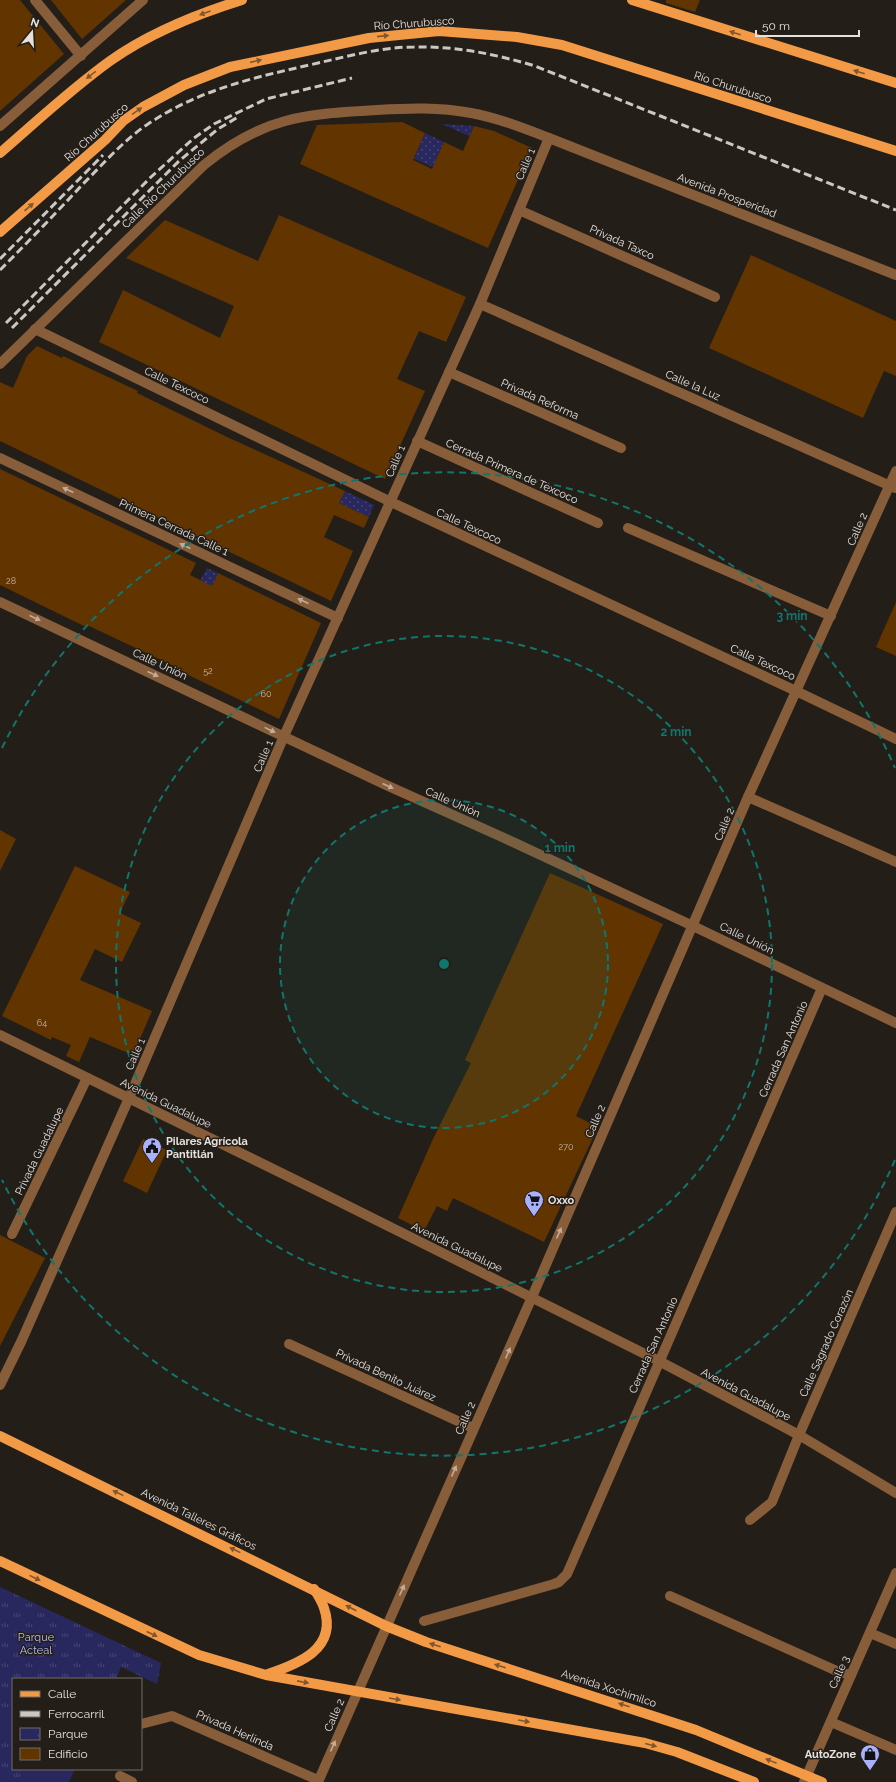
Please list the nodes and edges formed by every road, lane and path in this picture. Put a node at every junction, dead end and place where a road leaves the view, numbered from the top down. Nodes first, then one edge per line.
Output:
1 (35, 0) edge
2 (143, 0) edge
3 (242, 0) edge
4 (632, 0) edge
5 (81, 56) junction
6 (896, 83) edge
7 (0, 126) edge
8 (549, 138) junction
9 (896, 151) edge
10 (0, 153) edge
11 (519, 210) junction
12 (0, 232) edge
13 (896, 275) edge
14 (715, 297) dead end
15 (480, 304) junction
16 (35, 329) junction
17 (0, 364) edge
18 (449, 372) junction
19 (417, 441) junction
20 (620, 448) dead end
21 (0, 458) edge
22 (896, 471) edge
23 (893, 487) edge
24 (391, 502) junction
25 (598, 523) dead end
26 (628, 528) dead end
27 (0, 602) edge
28 (831, 616) junction
29 (338, 618) junction
30 (796, 691) junction
31 (284, 736) junction
32 (896, 739) edge
33 (748, 798) junction
34 (896, 862) edge
35 (694, 926) junction
36 (822, 988) junction
37 (896, 1023) edge
38 (0, 1035) edge
39 (87, 1078) junction
40 (129, 1098) junction
41 (896, 1212) edge
42 (12, 1234) dead end
43 (532, 1297) junction
44 (289, 1344) dead end
45 (659, 1362) junction
46 (0, 1385) edge
47 (473, 1428) junction
48 (799, 1435) junction
49 (0, 1436) edge
50 (896, 1493) edge
51 (750, 1520) dead end
52 (0, 1562) edge
53 (896, 1573) edge
54 (314, 1589) junction
55 (670, 1596) dead end
56 (424, 1621) dead end
57 (386, 1626) junction
58 (870, 1633) junction
59 (896, 1644) edge
60 (266, 1675) junction
61 (851, 1675) junction
62 (357, 1692) junction
63 (831, 1722) junction
64 (142, 1724) edge
65 (896, 1750) edge
66 (120, 1776) dead end
67 (806, 1779) edge
68 (318, 1781) edge
69 (132, 1782) edge
70 (754, 1782) edge
71 (822, 1782) edge

1 - 5 street
2 - 5 street
3 -> 10 main road
6 -> 4 main road
5 - 7 street
8 - 11 street, Calle 1
8 - 13 street, Avenida Prosperidad
8 - 16 street, Calle Río Churubusco
12 -> 9 main road, Río Churubusco
11 - 14 street, Privada Taxco
11 - 15 street, Calle 1
15 - 18 street, Calle 1
15 - 23 street, Calle la Luz
16 - 17 street, Calle Río Churubusco
16 - 24 street, Calle Texcoco
18 - 19 street, Calle 1
18 - 20 street, Privada Reforma
19 - 24 street, Calle 1
19 - 25 street, Cerrada Primera de Texcoco
29 -> 21 street, Primera Cerrada Calle 1
22 - 23 street, Calle 2
23 - 28 street, Calle 2
24 - 29 street, Calle 1
24 - 30 street, Calle Texcoco
26 - 28 street
27 -> 31 street, Calle Unión
28 - 30 street, Calle 2
29 - 31 street, Calle 1
30 - 32 street, Calle Texcoco
30 - 33 street, Calle 2
31 -> 35 street, Calle Unión
31 - 40 street, Calle 1
33 - 34 street
33 - 35 street, Calle 2
35 - 36 street, Calle Unión
43 -> 35 street, Calle 2
36 - 37 street, Calle Unión
36 - 45 street, Cerrada San Antonio
38 - 39 street, Avenida Guadalupe
39 - 40 street, Avenida Guadalupe
39 - 42 street, Privada Guadalupe
40 - 43 street, Avenida Guadalupe
40 - 46 street, Calle 1
41 - 48 street, Calle Sagrado Corazón
43 - 45 street, Avenida Guadalupe
47 -> 43 street, Calle 2
44 - 47 street, Privada Benito Juárez
45 - 48 street, Avenida Guadalupe
45 - 56 street, Cerrada San Antonio
57 -> 47 street, Calle 2
48 - 50 street, Avenida Guadalupe
48 - 51 street, Calle Sagrado Corazón
54 -> 49 main road, Avenida Talleres Gráficos
52 -> 60 main road
53 - 58 street, Calle 3
57 -> 54 main road, Avenida Talleres Gráficos
54 - 60 main road
55 - 61 street
57 - 62 street, Calle 2
67 -> 57 main road, Avenida Xochimilco
58 - 59 street
58 - 61 street, Calle 3
60 -> 62 main road
61 - 63 street, Calle 3
68 -> 62 street, Calle 2
62 -> 70 main road
63 - 65 street
63 - 67 street, Calle 3
64 - 68 street, Privada Herlinda
66 - 69 street
67 - 71 main road, Avenida Xochimilco

